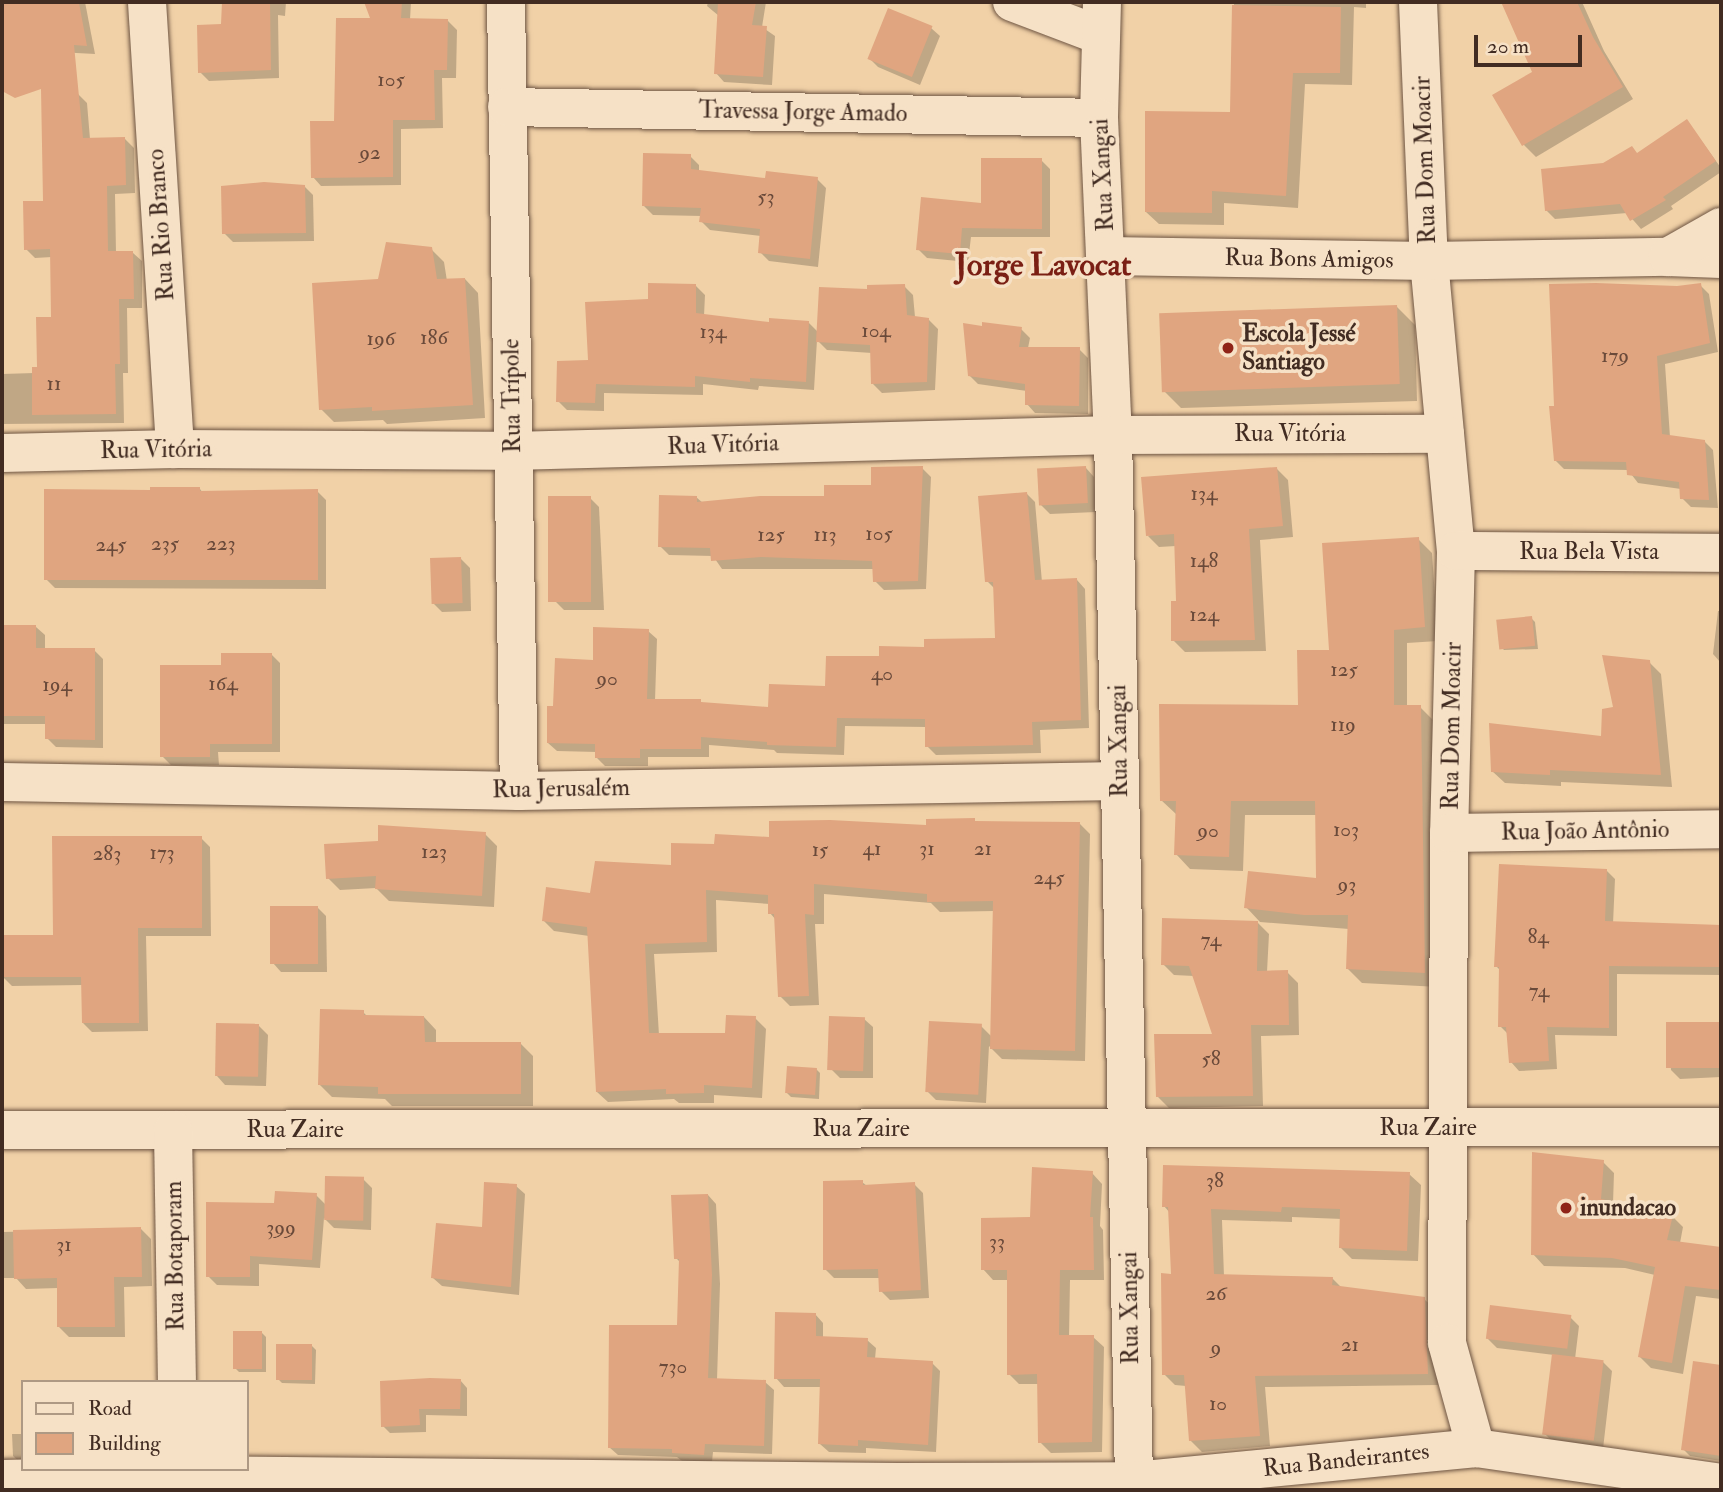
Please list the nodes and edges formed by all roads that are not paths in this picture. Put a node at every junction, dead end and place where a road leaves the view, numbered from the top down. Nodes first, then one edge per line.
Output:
1 (148, 2) edge
2 (506, 2) edge
3 (1012, 2) edge
4 (1418, 2) edge
5 (1101, 18) edge
6 (507, 107) junction
7 (1100, 118) junction
8 (1721, 227) edge
9 (1107, 256) junction
10 (1668, 257) junction
11 (1721, 259) edge
12 (1429, 261) junction
13 (1445, 433) junction
14 (1113, 435) junction
15 (175, 449) junction
16 (512, 451) junction
17 (2, 453) edge
18 (1456, 551) junction
19 (1721, 553) edge
20 (1120, 780) junction
21 (2, 782) edge
22 (519, 791) junction
23 (1721, 829) edge
24 (1449, 833) junction
25 (1721, 1127) edge
26 (1126, 1128) junction
27 (1446, 1128) junction
28 (2, 1130) edge
29 (173, 1130) junction
30 (177, 1380) edge
31 (1476, 1448) junction
32 (179, 1472) edge
33 (2, 1479) edge
34 (1133, 1481) junction
35 (1683, 1483) edge
36 (1721, 1483) edge
37 (897, 1486) edge

1 - 15 street, Rua Rio Branco
2 - 6 street, Rua Trípole
3 - 5 street
4 - 12 street, Rua Dom Moacir
5 - 7 street, Rua Xangai
6 - 7 street, Travessa Jorge Amado
6 - 16 street, Rua Trípole
7 - 9 street, Rua Xangai
8 - 10 street
9 - 12 street, Rua Bons Amigos
9 - 14 street, Rua Xangai
10 - 11 street, Rua Bons Amigos
10 - 12 street, Rua Bons Amigos
12 - 13 street, Rua Dom Moacir
13 - 14 street, Rua Vitória
13 - 18 street, Rua Dom Moacir
14 - 16 street, Rua Vitória
14 - 20 street, Rua Xangai
15 - 16 street, Rua Vitória
15 - 17 street, Rua Vitória
16 - 22 street, Rua Trípole
18 - 19 street, Rua Bela Vista
18 - 24 street, Rua Dom Moacir
20 - 22 street, Rua Jerusalém
20 - 26 street, Rua Xangai
21 - 22 street, Rua Jerusalém
23 - 24 street, Rua João Antônio
24 - 27 street, Rua Dom Moacir
25 - 27 street, Rua Zaire
26 - 27 street, Rua Zaire
26 - 29 street, Rua Zaire
26 - 34 street, Rua Xangai
27 - 31 street, Rua Dom Moacir
28 - 29 street, Rua Zaire
29 - 30 street, Rua Botaporam
31 - 34 street, Rua Bandeirantes
31 - 35 street, Rua Bandeirantes
32 - 33 street, Rua Bandeirantes
32 - 37 street, Rua Bandeirantes
34 - 37 street, Rua Bandeirantes
35 - 36 street, Rua Bandeirantes

